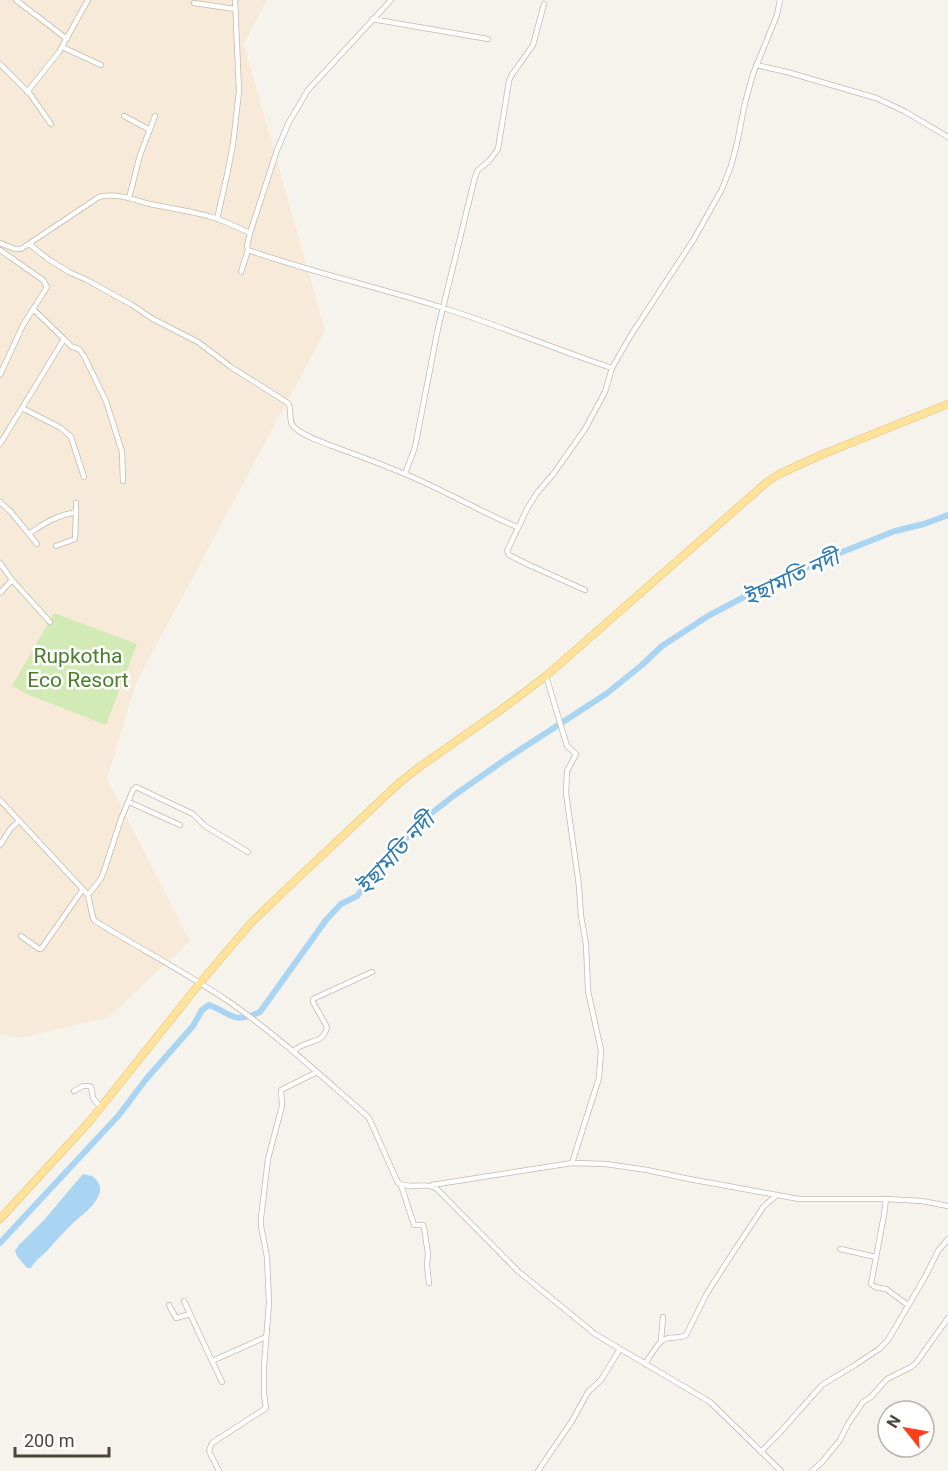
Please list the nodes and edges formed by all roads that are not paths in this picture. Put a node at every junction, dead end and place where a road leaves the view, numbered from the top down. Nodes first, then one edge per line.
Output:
1 (16, 0) edge
2 (88, 0) edge
3 (235, 0) edge
4 (391, 0) edge
5 (780, 0) edge
6 (194, 3) dead end
7 (544, 4) dead end
8 (235, 9) junction
9 (372, 19) junction
10 (67, 39) junction
11 (488, 39) dead end
12 (62, 47) junction
13 (0, 63) edge
14 (101, 65) dead end
15 (756, 65) junction
16 (27, 92) junction
17 (124, 116) dead end
18 (155, 116) dead end
19 (51, 124) dead end
20 (150, 130) junction
21 (948, 137) edge
22 (129, 198) junction
23 (216, 219) junction
24 (250, 233) junction
25 (0, 243) edge
26 (29, 244) junction
27 (0, 250) edge
28 (248, 250) junction
29 (241, 272) dead end
30 (443, 307) junction
31 (33, 309) junction
32 (64, 339) junction
33 (612, 368) junction
34 (0, 375) edge
35 (948, 404) edge
36 (21, 408) junction
37 (0, 444) edge
38 (405, 474) junction
39 (84, 477) dead end
40 (123, 482) dead end
41 (0, 502) edge
42 (76, 502) dead end
43 (76, 512) junction
44 (517, 528) junction
45 (29, 534) junction
46 (38, 544) dead end
47 (56, 546) dead end
48 (0, 563) edge
49 (12, 580) junction
50 (585, 590) dead end
51 (0, 593) edge
52 (50, 622) dead end
53 (546, 676) junction
54 (0, 800) edge
55 (129, 802) junction
56 (19, 821) junction
57 (180, 825) dead end
58 (0, 845) edge
59 (248, 852) dead end
60 (82, 889) junction
61 (88, 895) junction
62 (21, 936) dead end
63 (372, 972) dead end
64 (200, 983) junction
65 (294, 1051) junction
66 (316, 1072) junction
67 (74, 1091) dead end
68 (101, 1108) junction
69 (572, 1163) junction
70 (401, 1185) junction
71 (432, 1185) junction
72 (777, 1195) junction
73 (886, 1199) junction
74 (948, 1206) edge
75 (0, 1219) edge
76 (948, 1239) edge
77 (840, 1249) dead end
78 (876, 1257) junction
79 (429, 1283) dead end
80 (184, 1301) dead end
81 (169, 1305) dead end
82 (908, 1305) junction
83 (190, 1314) junction
84 (663, 1317) dead end
85 (948, 1318) edge
86 (266, 1337) junction
87 (661, 1341) junction
88 (620, 1349) junction
89 (212, 1361) junction
90 (645, 1364) junction
91 (222, 1382) dead end
92 (761, 1452) junction
93 (219, 1471) edge
94 (538, 1471) edge
95 (781, 1471) edge
96 (812, 1471) edge

1 - 10 street
2 - 10 street
3 - 8 street
4 - 9 street
5 - 15 street
6 - 8 street
7 - 30 street
8 - 23 street
9 - 11 street
9 - 24 street
10 - 12 street
12 - 14 street
12 - 16 street
13 - 16 street
15 - 21 street
15 - 33 street
16 - 19 street
17 - 20 street
18 - 20 street
20 - 22 street
22 - 23 street
22 - 26 street
23 - 24 street
24 - 28 street
25 - 26 street
26 - 38 street
27 - 31 street
28 - 29 street
28 - 30 street
30 - 33 street
30 - 38 street
31 - 32 street
31 - 34 street
32 - 36 street
32 - 40 street
33 - 44 street
35 - 53 main road
36 - 37 street
36 - 39 street
38 - 44 street
41 - 45 street
42 - 43 street
43 - 45 street
43 - 47 street
44 - 50 street
45 - 46 street
48 - 49 street
49 - 51 street
49 - 52 street
53 - 64 main road
53 - 69 street
54 - 56 street
55 - 57 street
55 - 59 street
55 - 61 street
56 - 58 street
56 - 60 street
60 - 61 street
60 - 62 street
61 - 64 street
63 - 65 street
64 - 65 street
64 - 68 main road
65 - 66 street
66 - 70 street
66 - 86 street
67 - 68 street
68 - 75 main road
69 - 71 street
69 - 72 street
70 - 71 street
70 - 79 street
71 - 88 street
72 - 73 street
72 - 87 street
73 - 74 street
73 - 78 street
76 - 82 street
77 - 78 street
78 - 82 street
80 - 83 street
81 - 83 street
82 - 92 street
83 - 89 street
84 - 87 street
85 - 96 street
86 - 89 street
86 - 93 street
87 - 90 street
88 - 90 street
88 - 94 street
89 - 91 street
90 - 92 street
92 - 95 street

